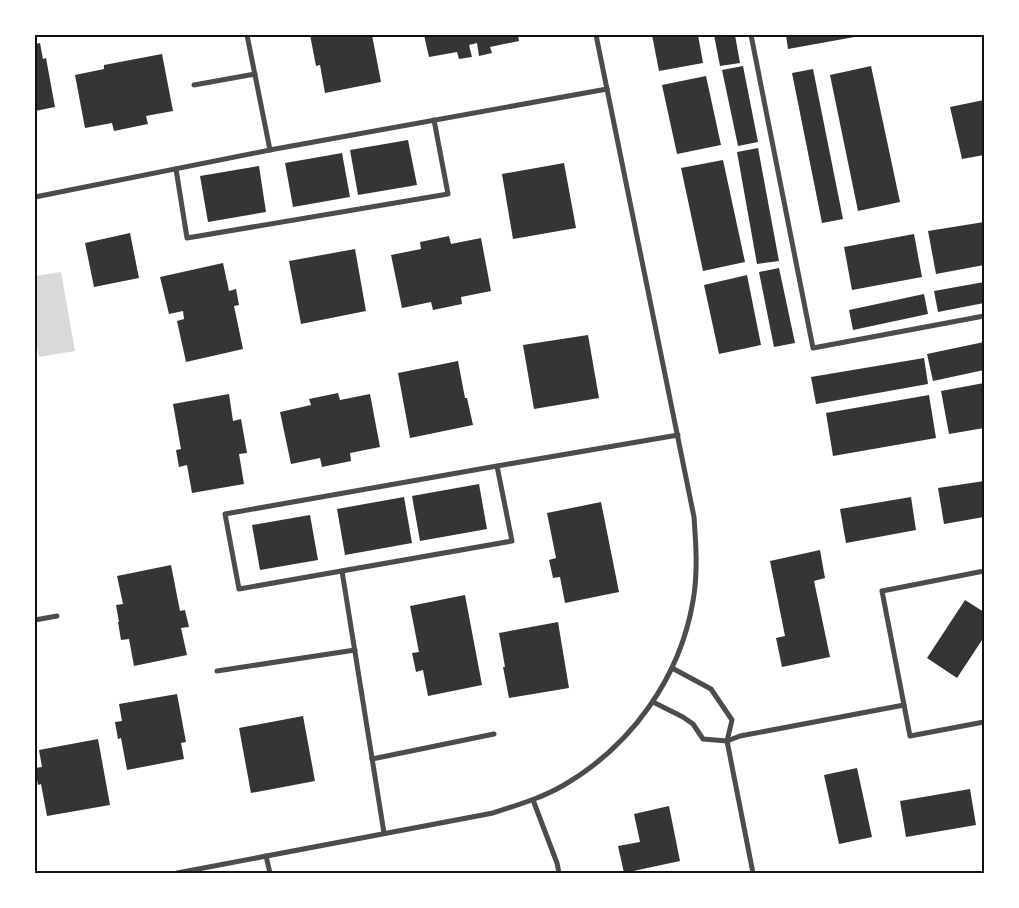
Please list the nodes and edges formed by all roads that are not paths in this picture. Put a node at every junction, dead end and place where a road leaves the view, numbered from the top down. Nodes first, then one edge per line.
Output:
1 (247, 35) edge
2 (596, 35) edge
3 (751, 35) edge
4 (255, 74) junction
5 (194, 85) dead end
6 (607, 89) junction
7 (434, 120) junction
8 (270, 150) junction
9 (176, 168) junction
10 (35, 196) edge
11 (984, 316) edge
12 (678, 435) junction
13 (497, 466) junction
14 (342, 571) junction
15 (984, 571) edge
16 (57, 616) dead end
17 (35, 620) edge
18 (354, 650) junction
19 (672, 668) junction
20 (217, 671) dead end
21 (653, 702) junction
22 (904, 705) junction
23 (984, 722) edge
24 (494, 734) dead end
25 (727, 741) junction
26 (372, 759) junction
27 (532, 800) junction
28 (384, 833) junction
29 (266, 856) junction
30 (177, 873) edge
31 (270, 873) edge
32 (559, 873) edge
33 (753, 873) edge

1 - 4 street
2 - 6 street
3 - 11 street
4 - 5 street
4 - 8 street
6 - 7 street
6 - 12 street
7 - 8 street
7 - 9 street
8 - 9 street
9 - 10 street
12 - 13 street
12 - 19 street
13 - 14 street
13 - 14 street
14 - 18 street
15 - 22 street
16 - 17 street
18 - 20 street
18 - 26 street
19 - 21 street
19 - 25 street
21 - 25 street
21 - 27 street
22 - 23 street
22 - 25 street
24 - 26 street
25 - 33 street
26 - 28 street
27 - 28 street
27 - 32 street
28 - 29 street
29 - 30 street
29 - 31 street

